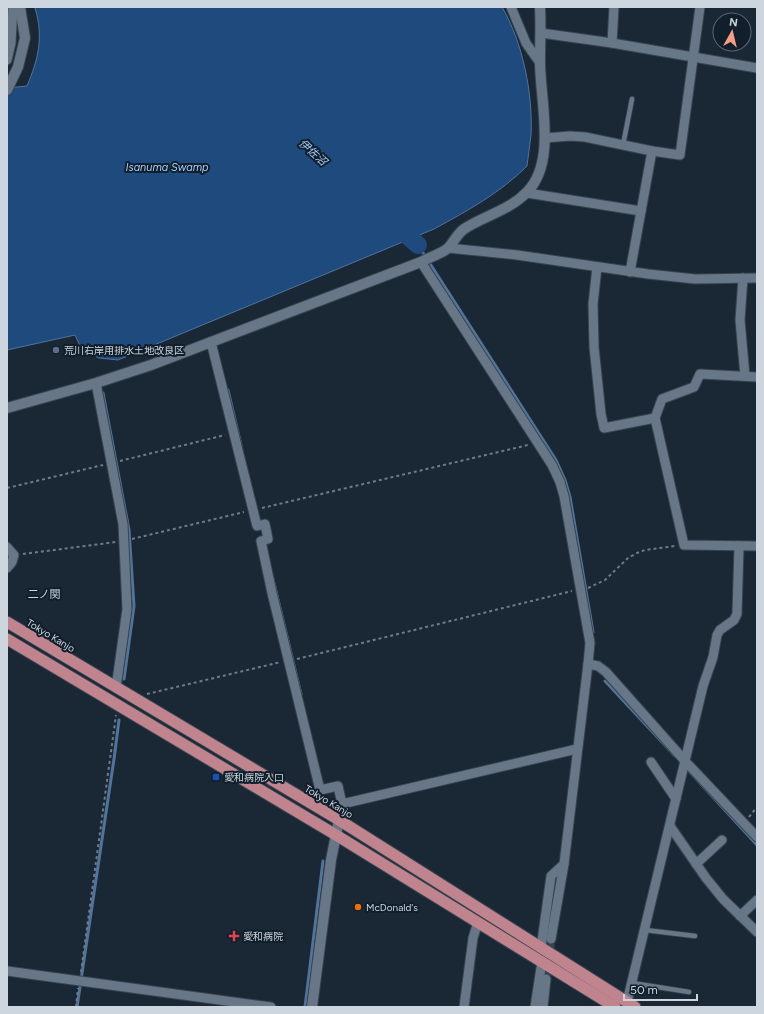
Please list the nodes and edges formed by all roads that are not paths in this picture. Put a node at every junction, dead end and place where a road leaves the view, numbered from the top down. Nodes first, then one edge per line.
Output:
1 (13, 7) edge
2 (20, 7) edge
3 (511, 7) edge
4 (540, 7) edge
5 (614, 7) edge
6 (700, 7) edge
7 (541, 33) junction
8 (612, 43) junction
9 (693, 58) junction
10 (7, 60) edge
11 (540, 62) junction
12 (757, 68) edge
13 (9, 87) edge
14 (632, 99) dead end
15 (545, 138) junction
16 (622, 145) junction
17 (652, 151) junction
18 (527, 193) junction
19 (642, 210) junction
20 (448, 248) junction
21 (421, 262) junction
22 (598, 267) junction
23 (630, 272) junction
24 (743, 278) junction
25 (757, 278) edge
26 (211, 342) junction
27 (745, 376) junction
28 (757, 377) edge
29 (96, 383) junction
30 (7, 408) edge
31 (655, 418) junction
32 (739, 546) junction
33 (757, 546) edge
34 (7, 547) edge
35 (7, 568) edge
36 (7, 622) edge
37 (7, 640) edge
38 (588, 664) junction
39 (116, 688) junction
40 (577, 749) junction
41 (685, 761) junction
42 (651, 762) dead end
43 (676, 799) junction
44 (342, 804) junction
45 (339, 820) junction
46 (670, 826) junction
47 (336, 835) junction
48 (757, 837) edge
49 (722, 840) dead end
50 (564, 864) junction
51 (696, 864) junction
52 (757, 900) edge
53 (740, 916) junction
54 (478, 922) junction
55 (645, 930) junction
56 (757, 932) edge
57 (695, 936) dead end
58 (551, 939) tunnel mouth
59 (541, 948) junction
60 (542, 962) junction
61 (7, 971) edge
62 (546, 979) tunnel mouth
63 (632, 983) junction
64 (689, 992) dead end
65 (631, 1005) edge
66 (272, 1007) edge
67 (312, 1007) edge
68 (464, 1007) edge
69 (535, 1007) edge
70 (543, 1007) edge
71 (616, 1007) edge

1 - 10 street
2 - 13 street
3 - 11 street
4 - 7 street
5 - 8 street
6 - 9 street
7 - 8 street
7 - 11 street
8 - 9 street
9 - 12 street
9 - 17 street
11 - 15 street
14 - 16 lane
15 - 16 street
15 - 18 street
16 - 17 street
17 - 19 street
18 - 19 street
18 - 20 street
19 - 23 street
20 - 21 street
20 - 22 street
21 - 26 street
21 - 38 street
22 - 23 street
22 - 31 street
23 - 24 street
24 - 25 street
24 - 27 street
26 - 29 street
26 - 44 street
27 - 28 street
27 - 31 street
29 - 30 street
29 - 39 street
31 - 32 street
32 - 33 street
32 - 41 street
34 - 35 street
36 - 39 highway, Tokyo Kanjo
37 - 47 highway
38 - 40 street
38 - 41 street
39 - 45 highway, Tokyo Kanjo
40 - 44 street
40 - 50 street
41 - 43 street
41 - 48 street
42 - 43 street
43 - 46 street
44 - 45 street
45 - 47 street
45 - 59 highway, Tokyo Kanjo
46 - 51 street
46 - 55 street
47 - 54 highway
47 - 67 street
49 - 51 street
50 - 58 street
50 - 59 street
51 - 53 street
52 - 53 street
53 - 56 street
54 - 60 highway
54 - 68 street
55 - 57 lane
55 - 63 street
59 - 65 highway, Tokyo Kanjo
60 - 69 street
60 - 71 highway
61 - 66 street
62 - 70 street
63 - 64 lane
63 - 65 street

